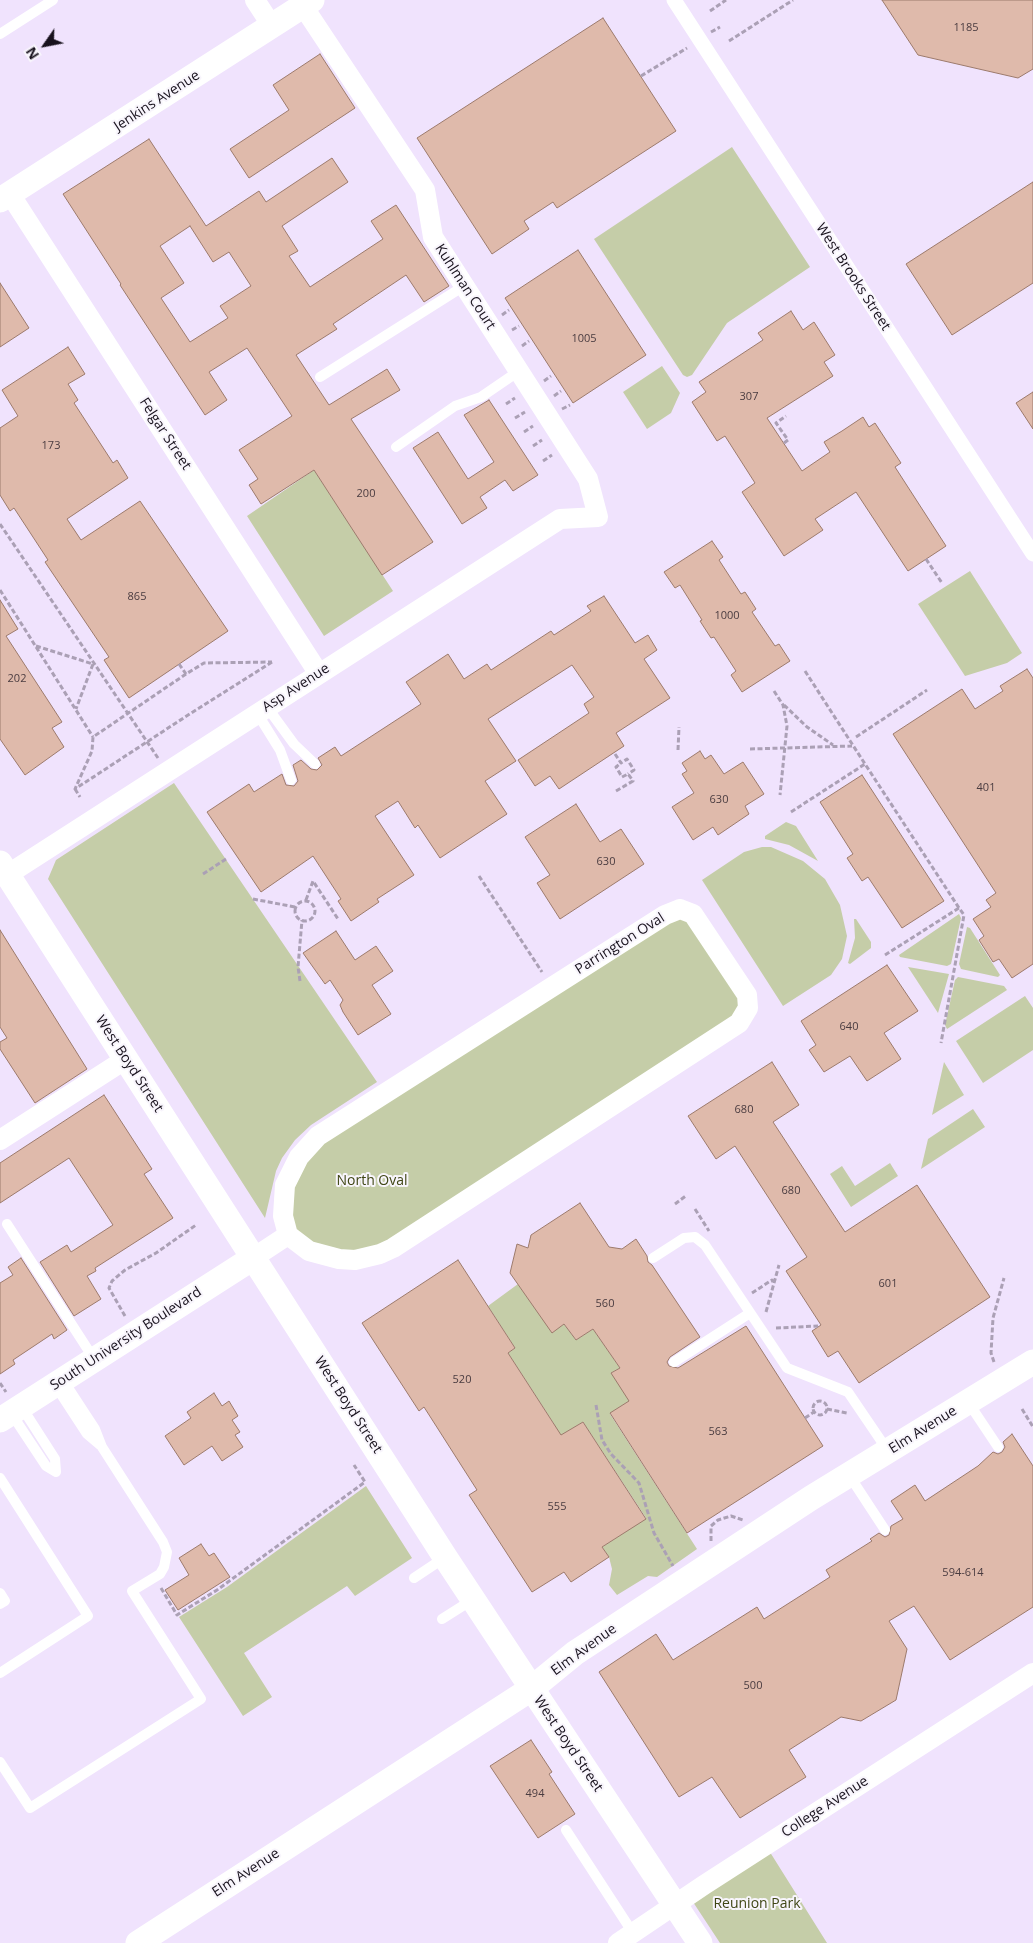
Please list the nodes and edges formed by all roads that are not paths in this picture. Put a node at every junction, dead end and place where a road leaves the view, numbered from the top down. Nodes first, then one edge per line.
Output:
1 (52, 0) edge
2 (255, 0) edge
3 (674, 0) edge
4 (307, 3) edge
5 (272, 26) junction
6 (0, 34) edge
7 (5, 197) edge
8 (464, 286) junction
9 (519, 371) junction
10 (320, 377) dead end
11 (396, 447) dead end
12 (598, 517) joint
13 (1033, 554) edge
14 (318, 674) junction
15 (262, 710) junction
16 (316, 764) dead end
17 (291, 780) dead end
18 (2, 872) edge
19 (126, 1059) junction
20 (0, 1140) edge
21 (7, 1224) dead end
22 (288, 1235) junction
23 (253, 1258) junction
24 (653, 1258) dead end
25 (755, 1311) junction
26 (94, 1360) junction
27 (674, 1362) dead end
28 (1033, 1362) edge
29 (59, 1382) junction
30 (968, 1402) junction
31 (11, 1413) edge
32 (998, 1447) dead end
33 (888, 1452) junction
34 (849, 1476) junction
35 (0, 1478) edge
36 (885, 1530) dead end
37 (445, 1557) junction
38 (414, 1578) dead end
39 (0, 1593) edge
40 (473, 1599) junction
41 (0, 1604) edge
42 (442, 1619) dead end
43 (0, 1673) edge
44 (1033, 1673) edge
45 (531, 1689) junction
46 (0, 1762) edge
47 (566, 1830) dead end
48 (675, 1905) junction
49 (626, 1938) edge
50 (138, 1943) edge
51 (700, 1943) edge

1 - 6 lane
2 - 5 street
3 - 13 street, West Brooks Street
4 - 5 street, Jenkins Avenue
4 - 8 street, Kuhlman Court
5 - 7 street, Jenkins Avenue
7 - 14 street, Felgar Street
8 - 9 street, Kuhlman Court
8 - 10 lane
9 - 11 lane
9 - 12 street, Kuhlman Court
12 - 14 street, Asp Avenue
14 - 15 street, Asp Avenue
15 - 16 lane
15 - 17 lane
15 - 18 street, Asp Avenue
18 - 19 street, West Boyd Street
19 - 20 street
19 - 23 street, West Boyd Street
21 - 26 lane
22 - 22 street, Parrington Oval
22 - 23 street
23 - 26 street, South University Boulevard
23 - 37 street, West Boyd Street
24 - 25 lane
25 - 27 lane
25 - 33 lane
26 - 29 street, South University Boulevard
28 - 30 street, Elm Avenue
29 - 31 street, South University Boulevard
29 - 46 lane
30 - 32 lane
30 - 33 street, Elm Avenue
31 - 31 lane
33 - 34 street, Elm Avenue
34 - 36 lane
34 - 45 street, Elm Avenue
35 - 43 lane
37 - 38 lane
37 - 40 street, West Boyd Street
39 - 41 lane
40 - 42 lane
40 - 45 street, West Boyd Street
44 - 48 street, College Avenue
45 - 48 street, West Boyd Street
45 - 50 street, Elm Avenue
47 - 49 lane
48 - 49 street, College Avenue
48 - 51 street, West Boyd Street

